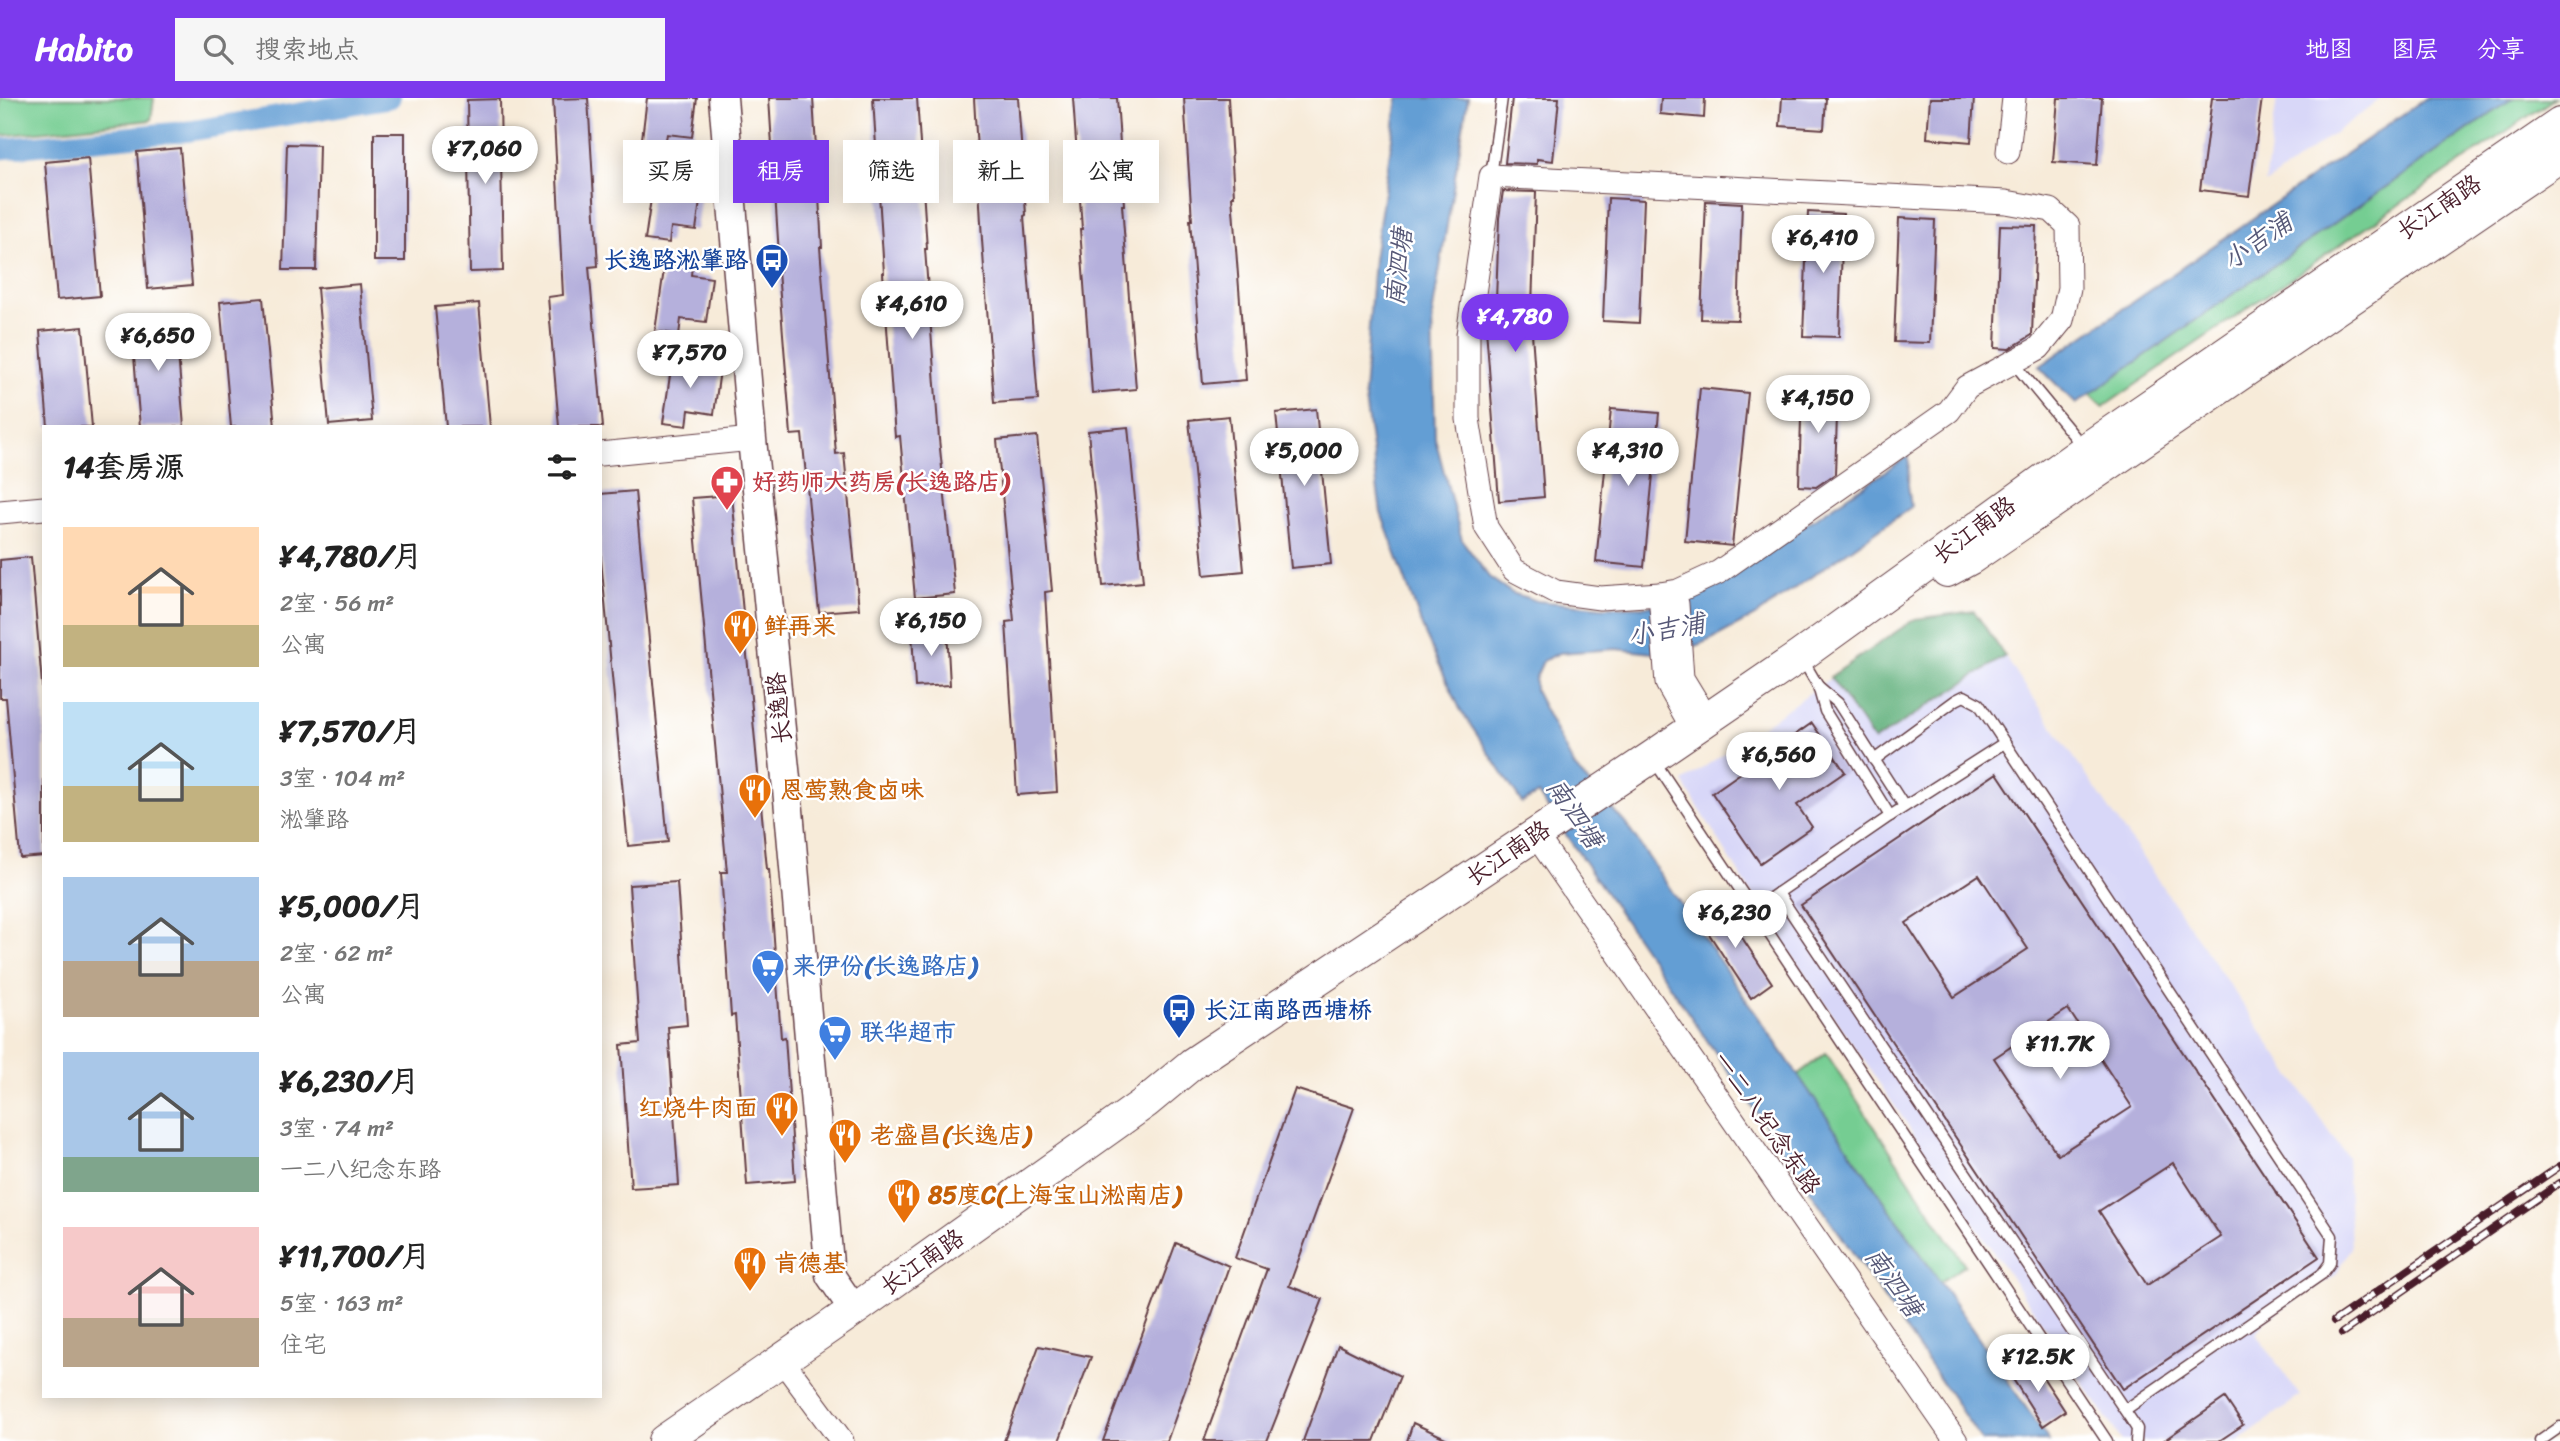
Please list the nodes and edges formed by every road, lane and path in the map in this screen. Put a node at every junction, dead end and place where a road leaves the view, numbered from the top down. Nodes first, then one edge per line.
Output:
1 (723, 98) edge
2 (1502, 98) edge
3 (2014, 98) edge
4 (2560, 124) edge
5 (2008, 152) dead end
6 (2560, 156) edge
7 (1491, 176) junction
8 (2012, 362) junction
9 (752, 439) junction
10 (2085, 450) junction
11 (602, 454) edge
12 (42, 508) edge
13 (0, 512) edge
14 (1669, 601) junction
15 (1841, 628) junction
16 (1800, 656) junction
17 (1818, 686) junction
18 (1700, 724) junction
19 (2004, 743) junction
20 (1874, 760) junction
21 (1646, 761) junction
22 (1904, 806) junction
23 (1890, 816) junction
24 (1546, 827) junction
25 (1778, 893) junction
26 (1753, 910) junction
27 (854, 1310) junction
28 (782, 1360) junction
29 (2125, 1410) junction
30 (2560, 1427) edge
31 (664, 1441) edge
32 (842, 1441) edge
33 (1956, 1441) edge
34 (2107, 1441) edge
35 (2136, 1441) edge
36 (2540, 1441) edge

1 - 9 street, 长逸路
2 - 7 lane
3 - 5 street
4 - 10 main road, 长江南路
6 - 15 main road
7 - 8 street
7 - 14 street
8 - 10 lane
8 - 14 street
9 - 11 street
9 - 27 street, 长逸路
10 - 15 main road, 长江南路
12 - 13 street
14 - 18 street
15 - 16 main road, 长江南路
16 - 17 lane
16 - 18 main road, 长江南路
17 - 20 lane
17 - 23 lane
18 - 21 main road, 长江南路
19 - 20 lane
19 - 22 lane
19 - 29 lane
20 - 22 lane
21 - 24 main road, 长江南路
21 - 26 lane
22 - 23 lane
23 - 25 lane
24 - 27 main road, 长江南路
24 - 33 street, 一二八纪念东路
25 - 26 lane
25 - 29 lane
26 - 34 lane
27 - 28 main road, 长江南路
28 - 31 main road, 长江南路
28 - 32 street
29 - 35 lane
30 - 36 lane

